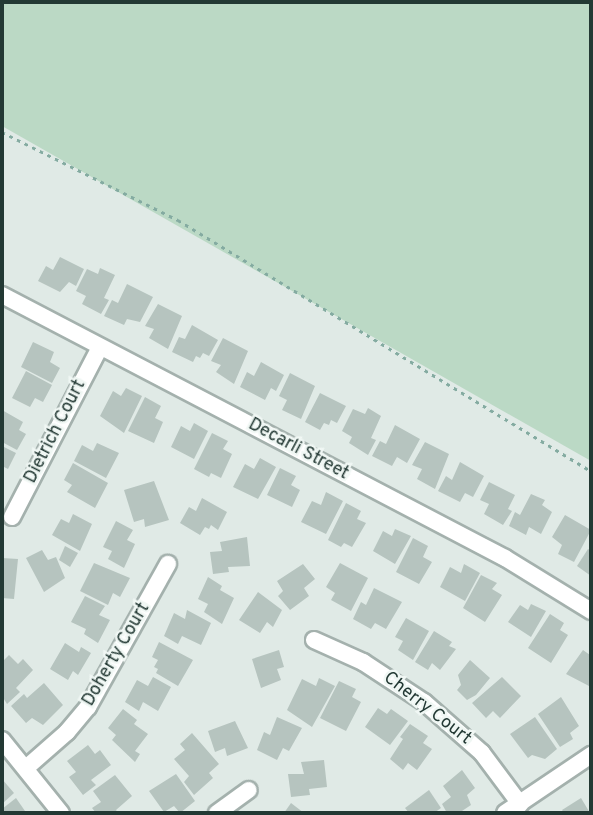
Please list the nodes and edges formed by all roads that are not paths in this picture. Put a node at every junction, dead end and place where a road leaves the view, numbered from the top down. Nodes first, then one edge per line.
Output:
1 (2, 295) edge
2 (100, 347) junction
3 (12, 517) dead end
4 (168, 564) dead end
5 (591, 611) edge
6 (314, 640) dead end
7 (2, 740) edge
8 (591, 755) edge
9 (26, 768) junction
10 (249, 790) dead end
11 (520, 804) junction
12 (61, 813) edge
13 (217, 813) edge
14 (505, 813) edge

1 - 2 street, Decarli Street
2 - 3 street, Dietrich Court
2 - 5 street, Decarli Street
4 - 9 street, Doherty Court
6 - 11 street, Cherry Court
7 - 9 street
8 - 11 street
9 - 12 street
10 - 13 street
11 - 14 street

